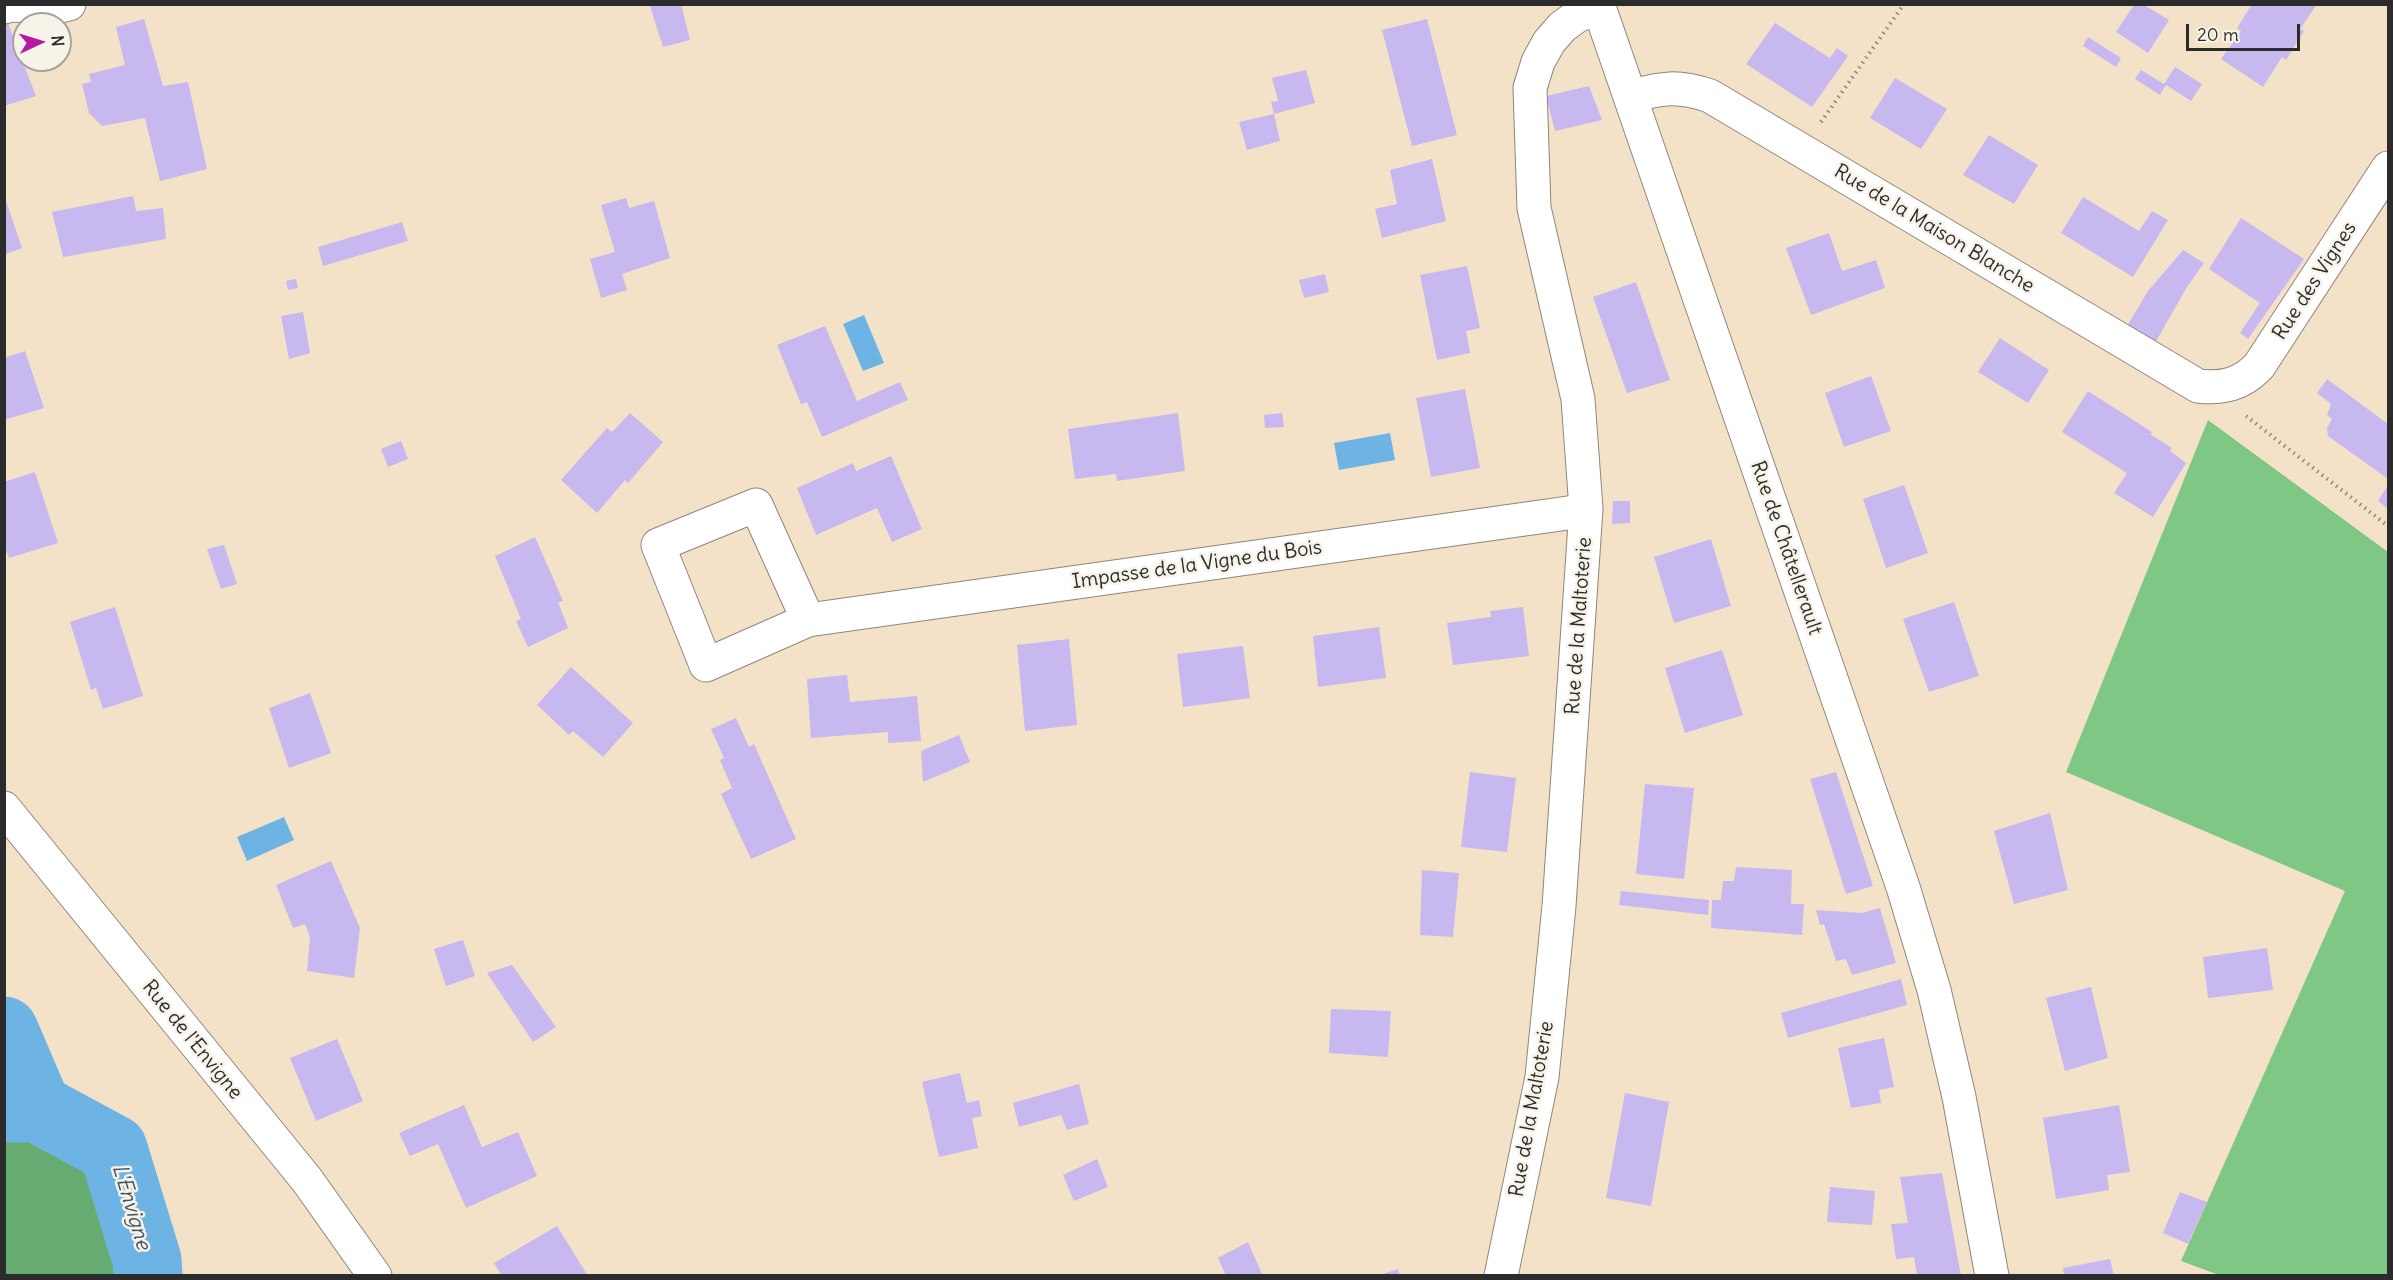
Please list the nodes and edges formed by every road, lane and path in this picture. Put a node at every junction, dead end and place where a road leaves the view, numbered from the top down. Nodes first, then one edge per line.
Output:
1 (69, 4) edge
2 (1904, 4) edge
3 (12, 5) edge
4 (1598, 6) edge
5 (4, 7) edge
6 (1630, 96) junction
7 (1802, 150) junction
8 (2388, 168) edge
9 (2233, 385) junction
10 (1586, 509) junction
11 (2388, 526) edge
12 (808, 620) junction
13 (4, 808) edge
14 (375, 1275) edge
15 (1501, 1275) edge
16 (1992, 1275) edge

1 - 3 street
2 - 7 path
3 - 5 street
4 - 6 street, Rue de Châtellerault
4 - 10 street, Rue de la Maltoterie
6 - 7 street, Rue de la Maison Blanche
6 - 16 street, Rue de Châtellerault
7 - 9 street, Rue de la Maison Blanche
8 - 9 street, Rue des Vignes
9 - 11 path
10 - 12 street, Impasse de la Vigne du Bois
10 - 15 street, Rue de la Maltoterie
12 - 12 street, Impasse de la Vigne du Bois
13 - 14 street, Rue de l'Envigne

